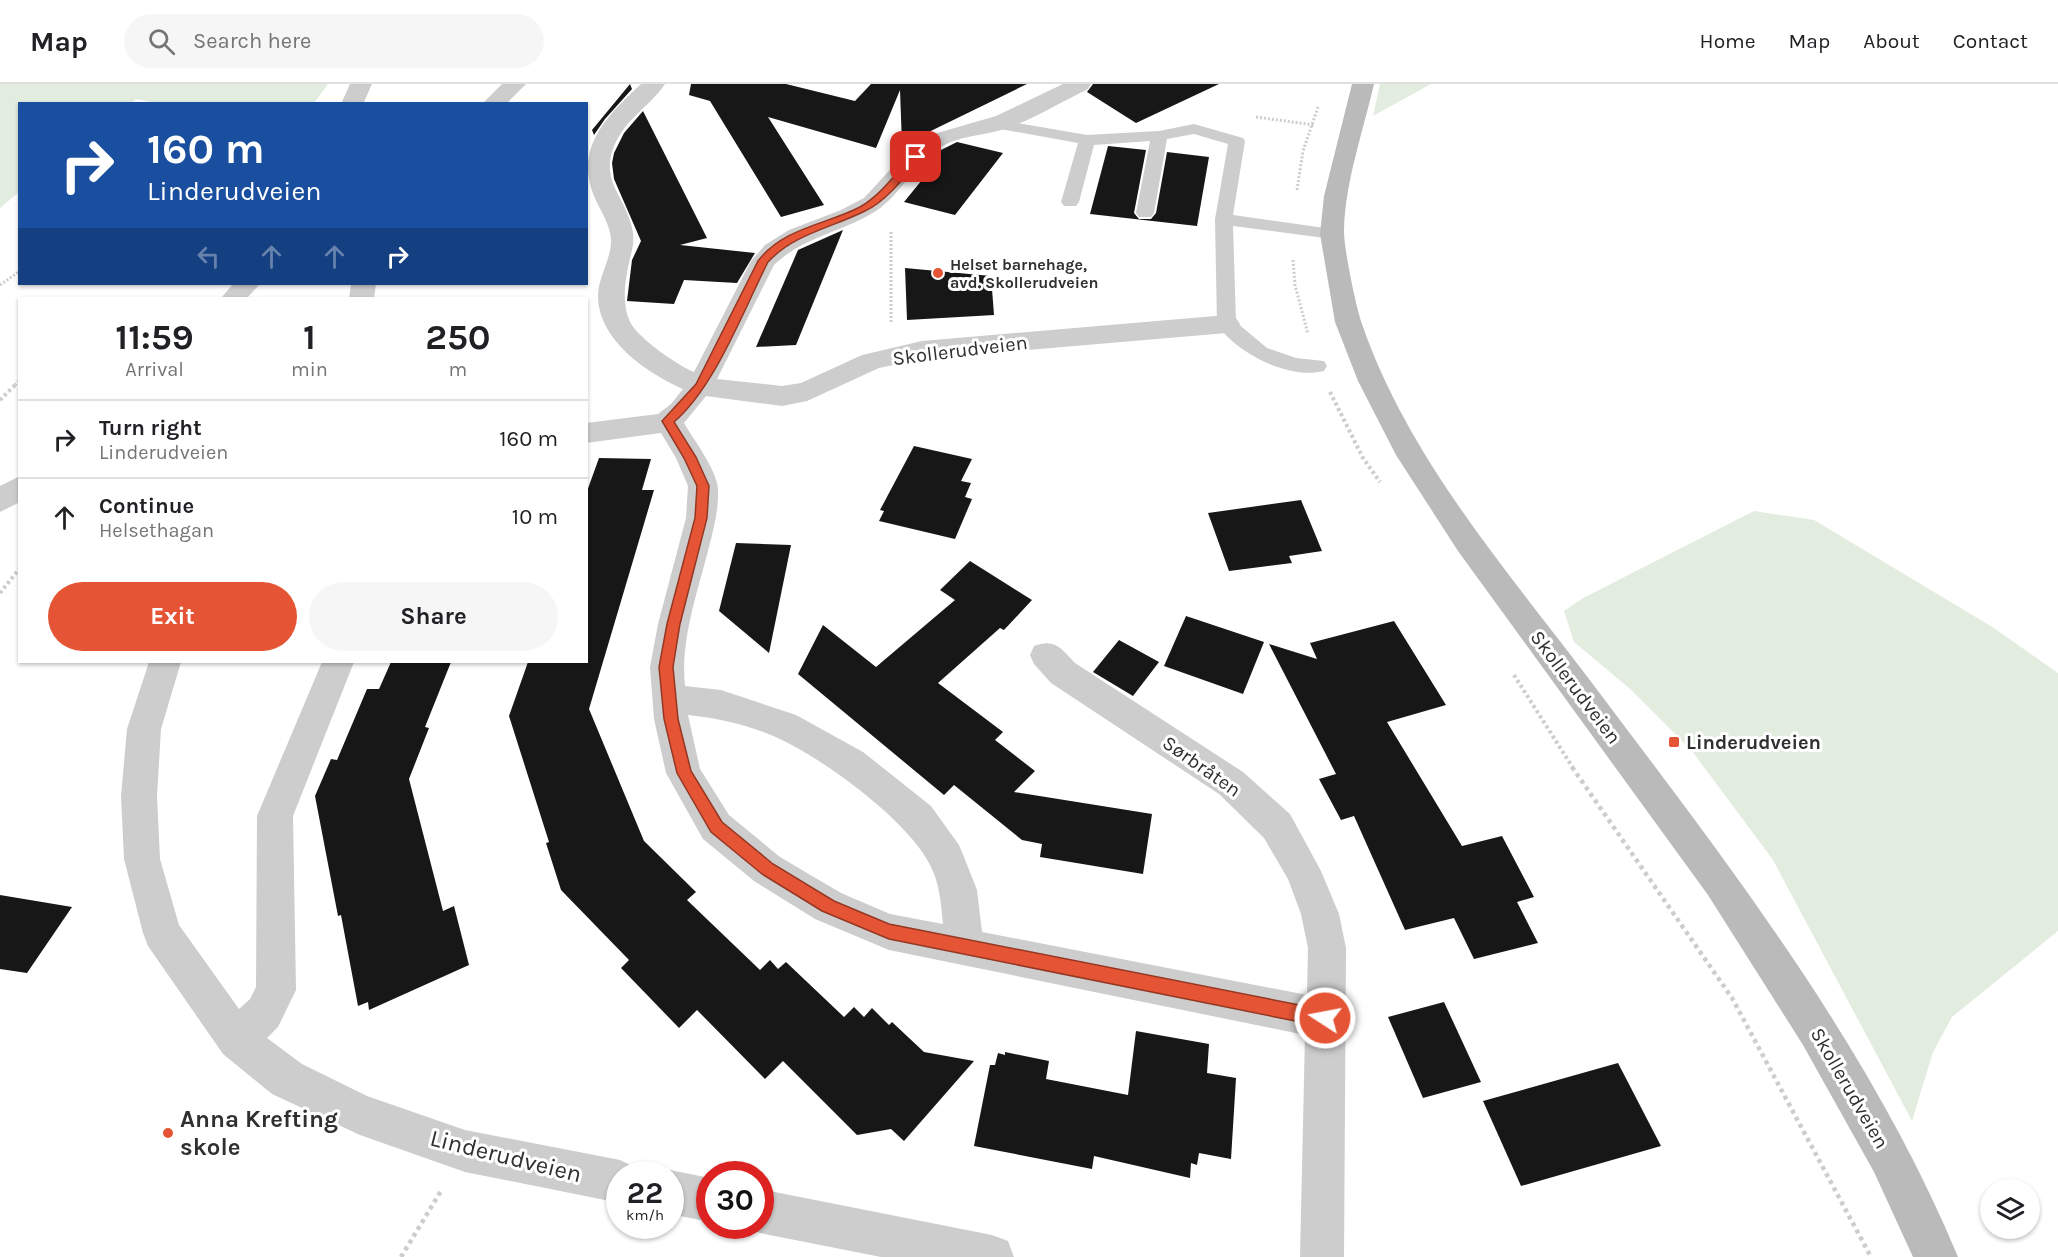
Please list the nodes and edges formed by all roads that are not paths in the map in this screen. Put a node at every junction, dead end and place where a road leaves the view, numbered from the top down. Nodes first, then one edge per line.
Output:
1 (361, 84) edge
2 (515, 84) edge
3 (654, 84) edge
4 (1080, 84) edge
5 (1363, 84) edge
6 (353, 102) edge
7 (495, 102) edge
8 (995, 124) junction
9 (1159, 136) junction
10 (1087, 140) junction
11 (1070, 202) dead end
12 (1145, 213) dead end
13 (1224, 219) junction
14 (1332, 234) junction
15 (246, 285) edge
16 (234, 297) edge
17 (1227, 324) junction
18 (1317, 366) dead end
19 (700, 386) junction
20 (668, 421) junction
21 (588, 433) edge
22 (18, 488) edge
23 (0, 501) edge
24 (1046, 655) dead end
25 (165, 663) edge
26 (338, 663) edge
27 (669, 699) junction
28 (965, 947) junction
29 (1325, 1018) junction
30 (237, 1040) junction
31 (606, 1179) edge
32 (774, 1213) edge
33 (992, 1257) edge
34 (1322, 1257) edge
35 (1936, 1257) edge

1 - 6 street
2 - 7 street
3 - 19 street, Skollerudveien
4 - 8 street
5 - 14 street, Skollerudveien
8 - 10 lane
8 - 19 street
9 - 10 lane
9 - 12 lane
9 - 13 lane
10 - 11 lane
13 - 14 lane
13 - 17 lane
14 - 35 street, Skollerudveien
15 - 16 street
17 - 18 lane
17 - 19 street, Skollerudveien
19 - 20 street
20 - 21 street
20 - 27 street
22 - 23 street
24 - 29 street, Sørbråten
25 - 30 street, Linderudveien
26 - 30 street
27 - 28 street
27 - 28 street
28 - 29 street
29 - 34 street, Sørbråten
30 - 31 street, Linderudveien
32 - 33 street

